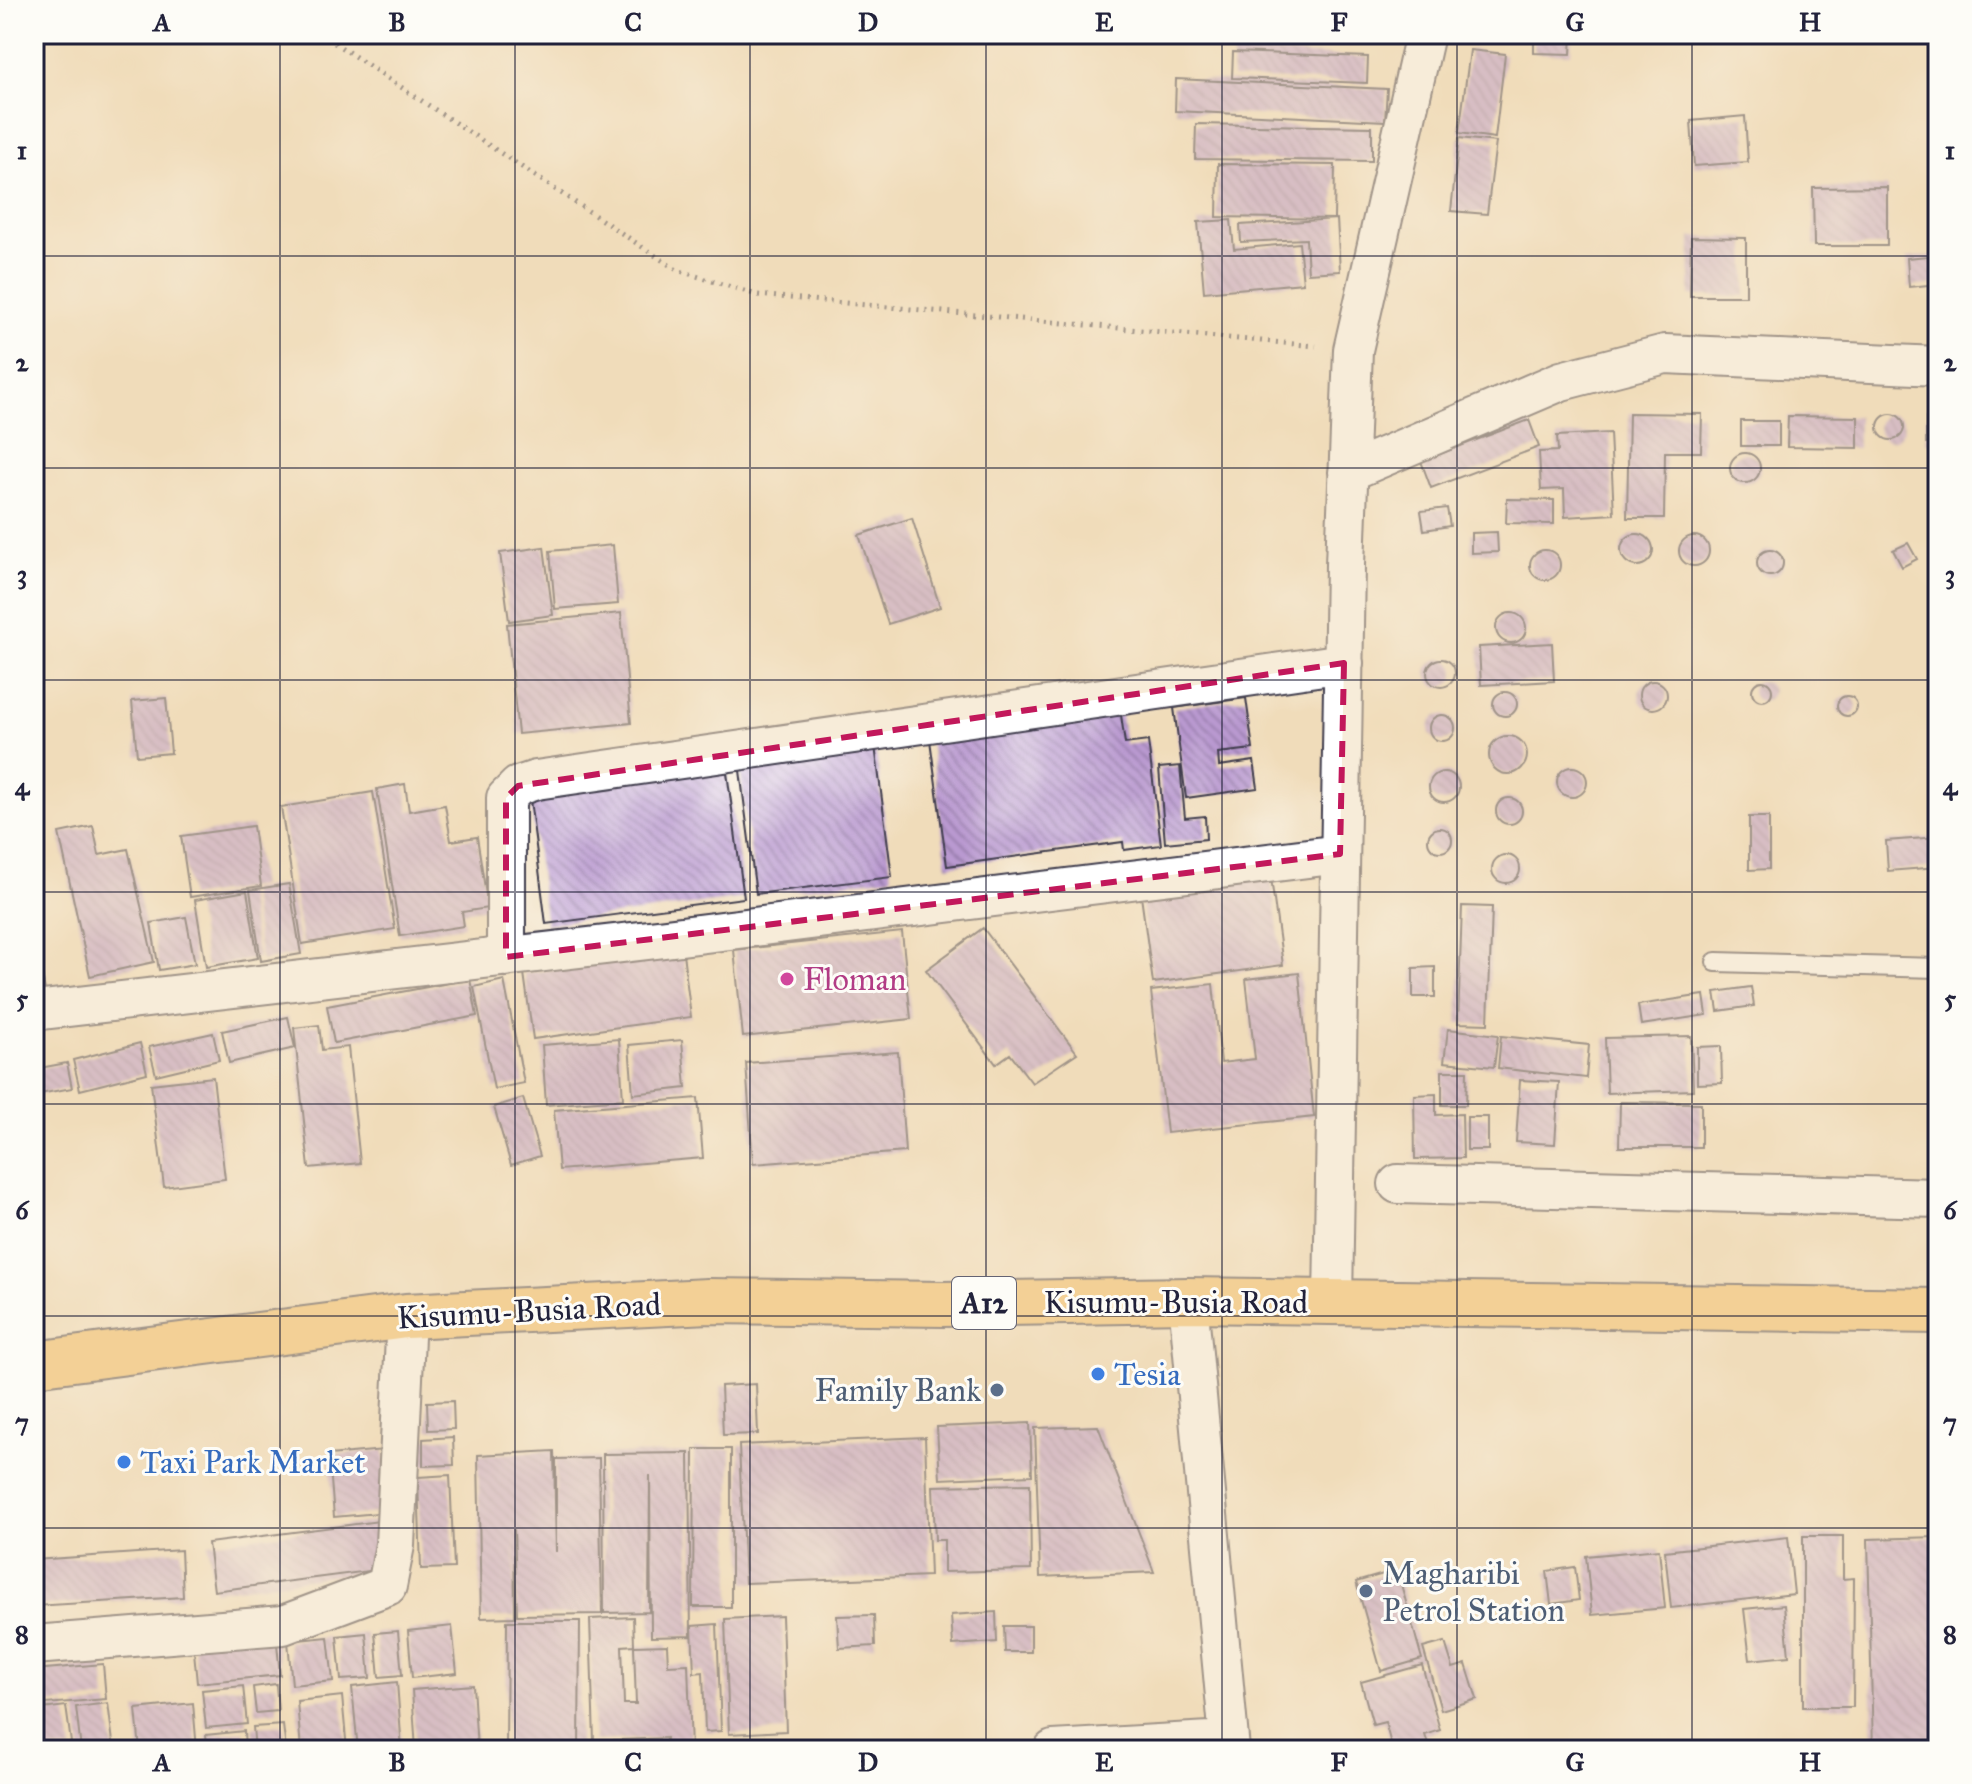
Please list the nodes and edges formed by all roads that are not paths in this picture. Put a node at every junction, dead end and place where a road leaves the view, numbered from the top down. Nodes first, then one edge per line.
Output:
1 (1425, 34) edge
2 (1938, 366) edge
3 (1348, 472) junction
4 (1344, 663) junction
5 (1340, 854) junction
6 (506, 957) junction
7 (1716, 962) dead end
8 (1938, 968) edge
9 (34, 1011) edge
10 (1398, 1184) dead end
11 (1938, 1198) edge
12 (1188, 1300) junction
13 (1333, 1302) junction
14 (1938, 1311) edge
15 (406, 1316) junction
16 (34, 1364) edge
17 (34, 1645) edge
18 (1229, 1745) edge
19 (1053, 1750) edge

1 - 3 street
2 - 3 street
3 - 4 street
4 - 5 street
4 - 6 street
5 - 6 street
5 - 13 street
6 - 9 street
7 - 8 lane
10 - 11 street
12 - 13 highway, Kisumu-Busia Road / A12
12 - 15 highway, Kisumu-Busia Road / A12
12 - 18 street
13 - 14 highway, Kisumu-Busia Road / A12
15 - 16 highway, Kisumu-Busia Road / A12
15 - 17 street
18 - 19 street

